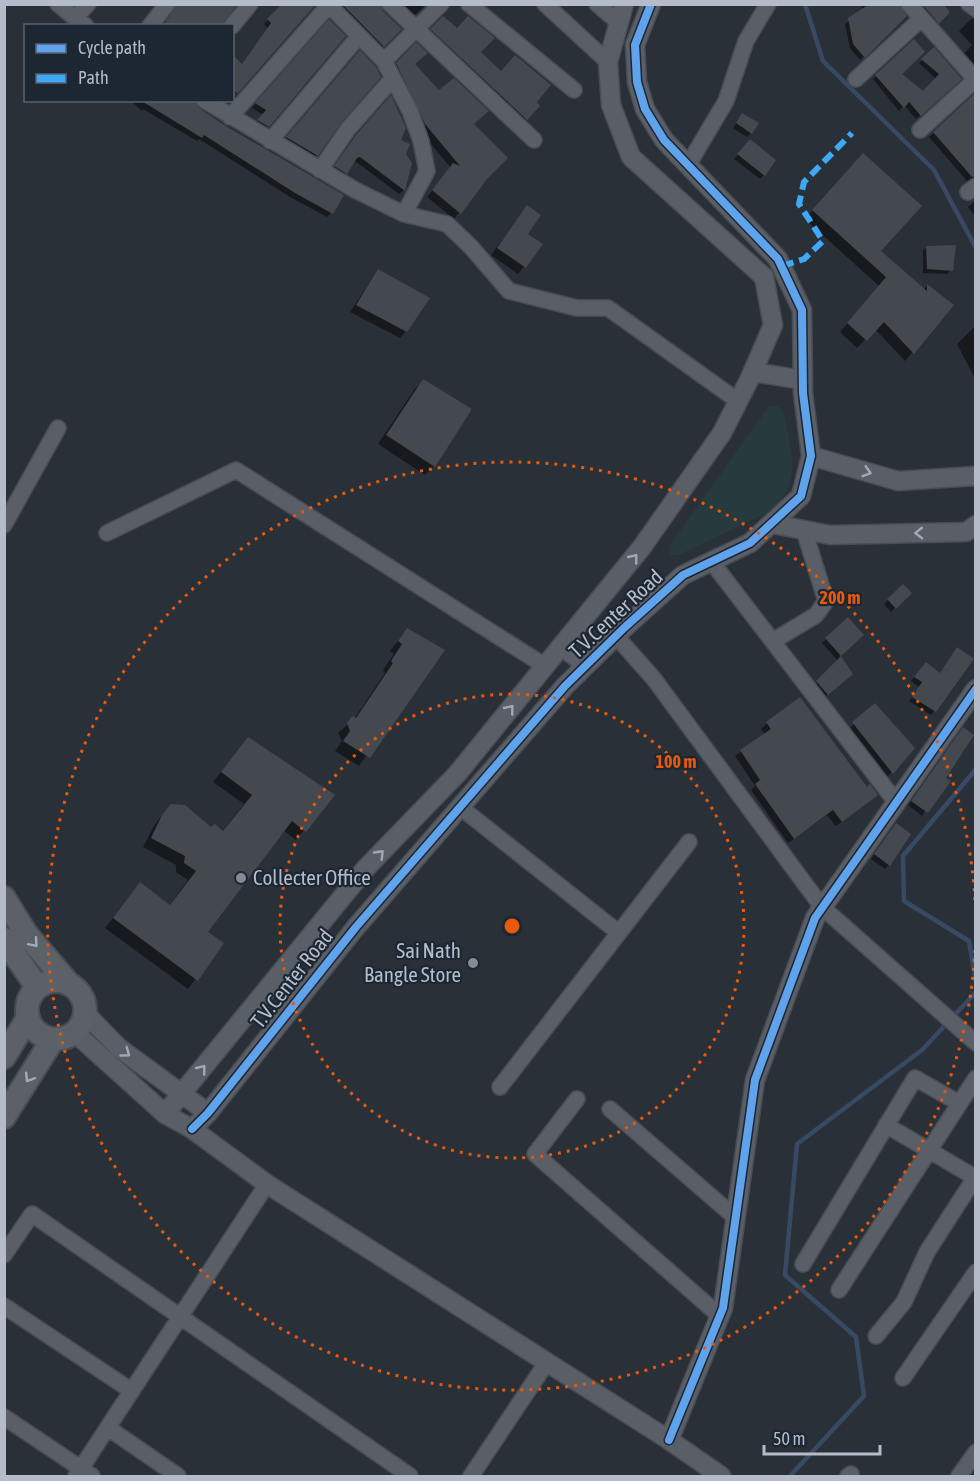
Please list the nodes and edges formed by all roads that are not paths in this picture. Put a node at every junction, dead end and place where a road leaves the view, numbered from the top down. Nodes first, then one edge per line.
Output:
1 (58, 4) edge
2 (88, 4) edge
3 (167, 4) edge
4 (250, 4) edge
5 (390, 4) edge
6 (441, 4) edge
7 (469, 4) edge
8 (545, 4) edge
9 (597, 4) edge
10 (768, 4) edge
11 (909, 4) edge
12 (969, 4) edge
13 (329, 5) edge
14 (975, 7) edge
15 (648, 11) edge
16 (622, 12) edge
17 (921, 19) junction
18 (81, 22) edge
19 (152, 24) edge
20 (234, 24) edge
21 (417, 29) junction
22 (359, 36) junction
23 (384, 61) junction
24 (608, 62) junction
25 (393, 78) junction
26 (856, 80) dead end
27 (975, 80) edge
28 (574, 90) dead end
29 (207, 102) edge
30 (230, 117) junction
31 (920, 130) dead end
32 (534, 140) dead end
33 (270, 141) junction
34 (688, 165) junction
35 (320, 170) junction
36 (404, 214) junction
37 (753, 372) junction
38 (803, 380) junction
39 (738, 401) junction
40 (58, 428) dead end
41 (811, 456) junction
42 (975, 476) edge
43 (773, 524) junction
44 (4, 525) edge
45 (975, 525) edge
46 (804, 530) junction
47 (108, 533) dead end
48 (711, 561) junction
49 (616, 636) junction
50 (773, 641) junction
51 (560, 647) junction
52 (545, 666) junction
53 (585, 666) junction
54 (975, 689) edge
55 (896, 802) junction
56 (460, 807) junction
57 (400, 833) junction
58 (689, 842) dead end
59 (420, 852) junction
60 (4, 898) edge
61 (822, 907) junction
62 (619, 933) junction
63 (4, 939) edge
64 (69, 984) junction
65 (38, 987) junction
66 (28, 1018) junction
67 (70, 1028) junction
68 (975, 1043) edge
69 (4, 1057) edge
70 (975, 1078) edge
71 (500, 1087) dead end
72 (182, 1093) junction
73 (577, 1099) dead end
74 (959, 1103) junction
75 (610, 1108) dead end
76 (208, 1113) junction
77 (165, 1114) junction
78 (4, 1117) edge
79 (886, 1125) junction
80 (192, 1129) junction
81 (929, 1150) junction
82 (975, 1177) edge
83 (267, 1184) junction
84 (736, 1218) junction
85 (4, 1255) edge
86 (803, 1264) dead end
87 (975, 1272) edge
88 (839, 1290) dead end
89 (4, 1306) edge
90 (720, 1316) junction
91 (179, 1318) junction
92 (876, 1336) dead end
93 (547, 1362) junction
94 (903, 1378) dead end
95 (132, 1391) junction
96 (4, 1417) edge
97 (108, 1428) junction
98 (669, 1440) junction
99 (975, 1452) edge
100 (83, 1474) edge
101 (178, 1476) edge
102 (410, 1476) edge
103 (471, 1476) edge
104 (721, 1476) edge
105 (959, 1476) edge

1 - 18 street
2 - 18 street
3 - 19 street
4 - 20 street
5 - 21 street
6 - 21 street
7 - 28 street
8 - 24 street
9 - 16 street
10 - 34 street
11 - 17 street
12 - 14 street
13 - 22 street
13 - 30 street
15 - 16 street
15 - 34 street, T.V.Center Road
16 - 24 street, T.V.Center Road
17 - 26 street
17 - 27 street
21 - 23 street
21 - 32 street
22 - 23 street
22 - 33 street
23 - 25 street
24 - 37 street, T.V.Center Road
25 - 35 street
25 - 36 street
27 - 31 street
29 - 30 street
30 - 33 street
33 - 35 street
34 - 38 street, T.V.Center Road
35 - 36 street
36 - 39 street
37 - 38 street
37 - 39 street, T.V.Center Road
38 - 41 street, T.V.Center Road
51 -> 39 street, T.V.Center Road
40 - 44 street
41 -> 42 street
41 - 43 street, T.V.Center Road
43 - 46 street
43 - 48 street, T.V.Center Road
45 -> 46 street
46 - 50 street
47 - 52 street
48 - 49 street, T.V.Center Road
48 - 50 street
49 - 53 street, T.V.Center Road
49 - 61 street
50 - 55 street
51 - 52 street, T.V.Center Road
51 - 53 street
57 -> 52 street, T.V.Center Road
53 - 56 street, T.V.Center Road
54 - 55 street
55 - 61 street
56 - 59 street, T.V.Center Road
56 - 62 street
57 - 59 street
72 -> 57 street, T.V.Center Road
58 - 62 street
59 - 76 street, T.V.Center Road
60 -> 64 main road
61 - 68 street
61 - 84 street
62 - 71 street
63 - 65 main road
64 - 65 main road
64 - 67 main road
65 - 66 main road
66 - 67 main road
66 - 69 main road
67 -> 72 street
67 - 77 street
67 -> 78 main road
70 - 74 street
72 - 76 street
72 - 77 street, T.V.Center Road
73 - 90 street
74 - 79 street
74 - 81 street
75 - 84 street
76 - 80 street, T.V.Center Road
77 - 80 street
79 - 81 street
79 - 86 street
80 - 83 street
81 - 82 street
81 - 88 street
82 - 92 street
83 - 91 street
83 - 93 street
84 - 90 street
85 - 91 street
87 - 94 street
89 - 95 street
90 - 98 street
91 - 95 street
91 - 102 street
93 - 98 street
93 - 103 street
95 - 97 street
96 - 100 street
97 - 100 street
97 - 101 street
98 - 104 street
99 - 105 street

